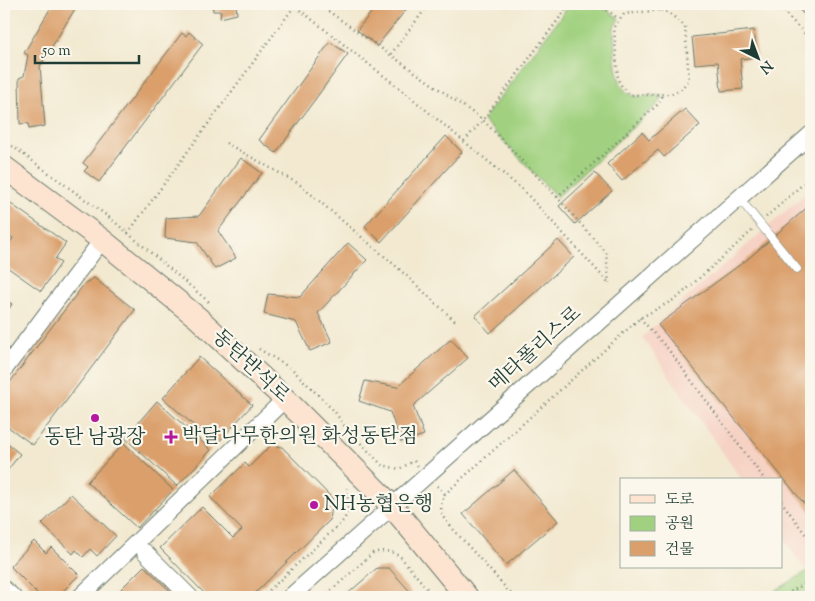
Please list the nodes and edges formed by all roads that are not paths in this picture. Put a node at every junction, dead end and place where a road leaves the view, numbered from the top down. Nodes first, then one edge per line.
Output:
1 (811, 134) edge
2 (811, 144) edge
3 (793, 150) junction
4 (4, 167) edge
5 (739, 198) junction
6 (102, 240) junction
7 (797, 269) dead end
8 (4, 370) edge
9 (285, 398) junction
10 (392, 506) junction
11 (144, 552) dead end
12 (4, 589) edge
13 (13, 597) edge
14 (80, 597) edge
15 (190, 597) edge
16 (290, 597) edge
17 (467, 597) edge

1 - 3 street, 메타폴리스로
2 - 3 street
3 - 5 street, 메타폴리스로
4 - 6 street, 동탄반석로
5 - 7 lane
5 - 10 street, 메타폴리스로
6 - 8 street
6 - 9 street, 동탄반석로
9 - 10 street, 동탄반석로
9 - 14 street
10 - 16 street, 메타폴리스로
10 - 17 street, 동탄반석로
11 - 15 street
12 - 13 street

